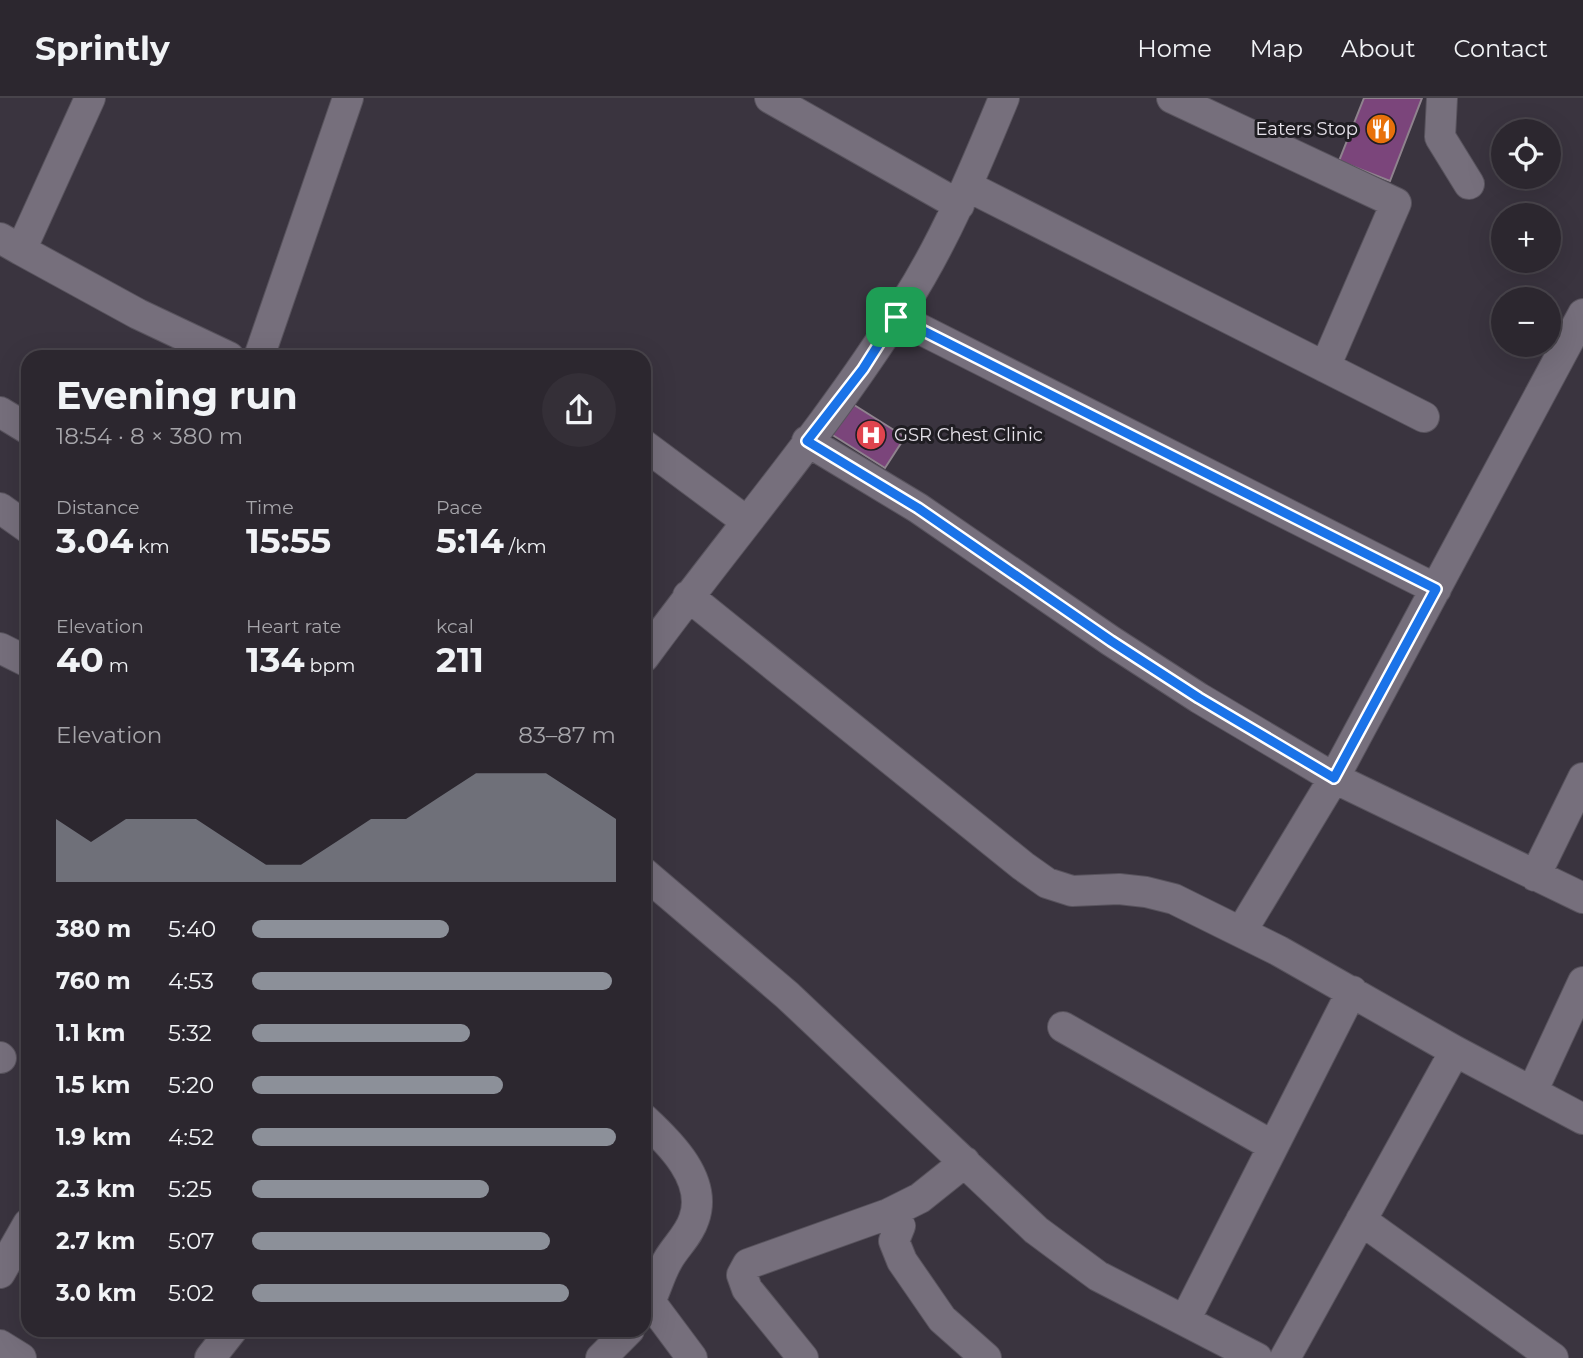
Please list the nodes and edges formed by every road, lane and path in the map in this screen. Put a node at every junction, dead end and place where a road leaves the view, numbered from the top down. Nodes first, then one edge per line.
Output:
1 (90, 98) edge
2 (348, 98) edge
3 (769, 98) edge
4 (1004, 98) edge
5 (1172, 98) edge
6 (1442, 98) edge
7 (1469, 184) dead end
8 (963, 195) junction
9 (11, 244) edge
10 (1583, 314) edge
11 (896, 317) junction
12 (214, 350) edge
13 (261, 350) edge
14 (1325, 367) junction
15 (1424, 417) dead end
16 (807, 441) junction
17 (651, 450) edge
18 (0, 508) edge
19 (746, 522) junction
20 (21, 523) edge
21 (1436, 589) junction
22 (688, 596) junction
23 (651, 647) edge
24 (0, 648) edge
25 (21, 658) edge
26 (1334, 778) junction
27 (1583, 778) edge
28 (1535, 876) junction
29 (651, 879) edge
30 (1583, 898) edge
31 (1241, 932) junction
32 (1583, 982) edge
33 (1352, 991) junction
34 (1063, 1027) dead end
35 (1455, 1051) junction
36 (1532, 1092) junction
37 (1583, 1119) edge
38 (651, 1127) edge
39 (1273, 1146) junction
40 (965, 1162) junction
41 (888, 1214) junction
42 (1361, 1220) junction
43 (21, 1236) edge
44 (0, 1273) edge
45 (651, 1299) edge
46 (651, 1312) edge
47 (1185, 1320) junction
48 (226, 1337) edge
49 (622, 1337) edge
50 (0, 1345) edge
51 (22, 1358) edge
52 (209, 1358) edge
53 (601, 1358) edge
54 (692, 1358) edge
55 (803, 1358) edge
56 (986, 1358) edge
57 (1257, 1358) edge
58 (1285, 1358) edge
59 (1553, 1358) edge

1 - 9 street
2 - 13 street
3 - 8 street
4 - 8 street
5 - 14 street
6 - 7 street
8 - 11 street
8 - 14 street
9 - 12 street
10 - 21 street
11 - 16 street
11 - 21 street
14 - 15 street
16 - 19 street
16 - 26 street
17 - 19 street
18 - 20 street
19 - 22 street
21 - 26 street
22 - 23 street
22 - 31 street
24 - 25 street
26 - 28 street
26 - 31 street
27 - 28 street
28 - 30 street
29 - 40 street
31 - 33 street
32 - 36 street
33 - 35 street
33 - 39 street
34 - 39 street
35 - 36 street
35 - 42 street
36 - 37 street
38 - 45 street
39 - 47 street
40 - 41 street
40 - 47 street
41 - 55 street
41 - 56 street
42 - 58 street
42 - 59 street
43 - 44 street
46 - 54 street
47 - 57 street
48 - 52 street
49 - 53 street
50 - 51 street

